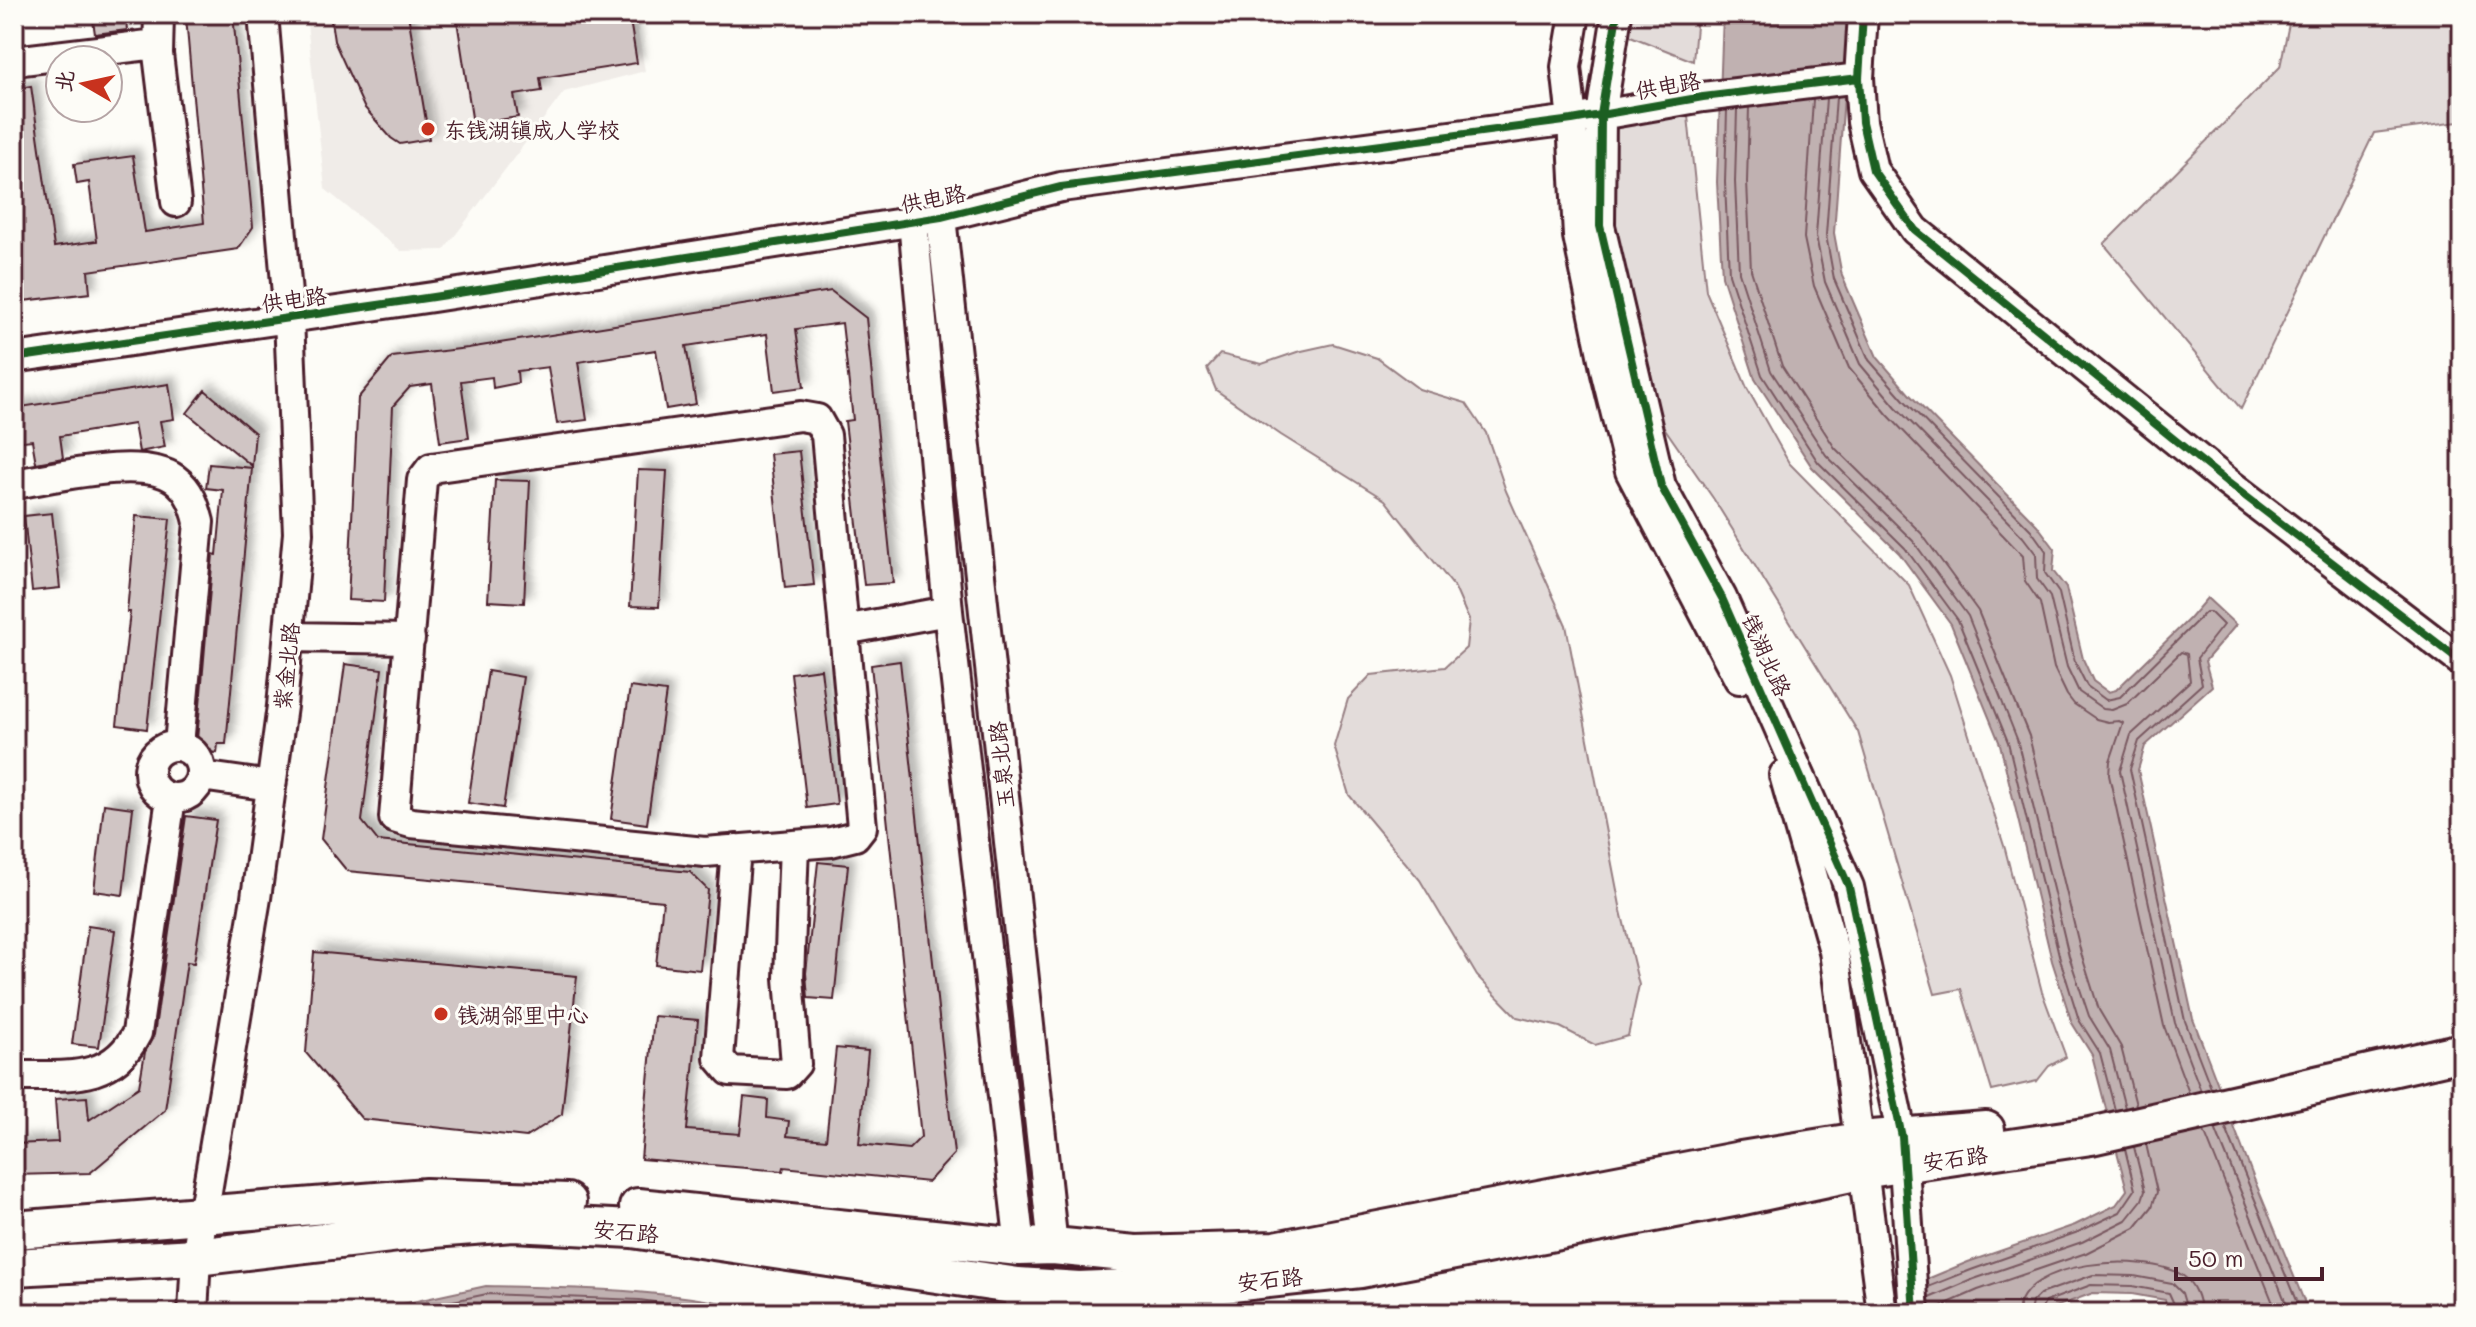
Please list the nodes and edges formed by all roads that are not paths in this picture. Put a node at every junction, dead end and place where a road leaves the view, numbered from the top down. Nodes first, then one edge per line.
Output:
1 (159, 14) edge
2 (263, 14) edge
3 (1575, 14) edge
4 (1617, 14) edge
5 (1863, 14) edge
6 (157, 44) junction
7 (14, 61) edge
8 (1849, 78) junction
9 (1601, 115) junction
10 (1572, 120) junction
11 (176, 202) dead end
12 (927, 219) junction
13 (289, 318) junction
14 (14, 358) edge
15 (14, 484) edge
16 (948, 611) junction
17 (844, 630) junction
18 (289, 637) junction
19 (410, 639) junction
20 (2462, 662) edge
21 (179, 745) junction
22 (201, 776) junction
23 (271, 786) junction
24 (171, 798) junction
25 (794, 845) junction
26 (736, 849) junction
27 (2462, 1027) edge
28 (2462, 1052) edge
29 (14, 1076) edge
30 (2236, 1092) junction
31 (1904, 1150) junction
32 (1862, 1156) junction
33 (203, 1217) junction
34 (14, 1230) edge
35 (1036, 1246) junction
36 (196, 1257) junction
37 (14, 1267) edge
38 (1034, 1300) edge
39 (193, 1313) edge
40 (1882, 1313) edge
41 (1914, 1313) edge

1 - 6 street
2 - 13 street, 紫金北路
3 - 10 street, 钱湖北路
4 - 9 street, 钱湖北路
5 - 8 street
6 - 7 street
6 - 11 street
8 - 9 street, 供电路
8 - 20 street
9 - 10 street, 供电路
9 - 31 street, 钱湖北路
10 - 12 street, 供电路
10 - 32 street, 钱湖北路
12 - 13 street, 供电路
12 - 16 street, 玉泉北路
12 - 35 street, 玉泉北路
13 - 14 street, 供电路
13 - 18 street, 紫金北路
15 - 21 street
16 - 17 street
16 - 35 street, 玉泉北路
17 - 19 street
17 - 25 street
18 - 19 street
18 - 23 street, 紫金北路
19 - 26 street
21 - 22 street
21 - 24 street
22 - 23 street
22 - 24 street
23 - 33 street, 紫金北路
24 - 29 street
25 - 26 street
25 - 26 street
27 - 30 main road, 安石路
28 - 30 main road, 安石路
30 - 31 main road, 安石路
31 - 32 main road, 安石路
31 - 41 street, 钱湖北路
32 - 35 main road, 安石路
32 - 38 main road, 安石路
32 - 40 street, 钱湖北路
33 - 34 main road, 安石路
33 - 35 main road, 安石路
33 - 36 street, 紫金北路
35 - 38 main road, 玉泉北路
36 - 37 main road, 安石路
36 - 38 main road, 安石路
36 - 39 street, 紫金北路

